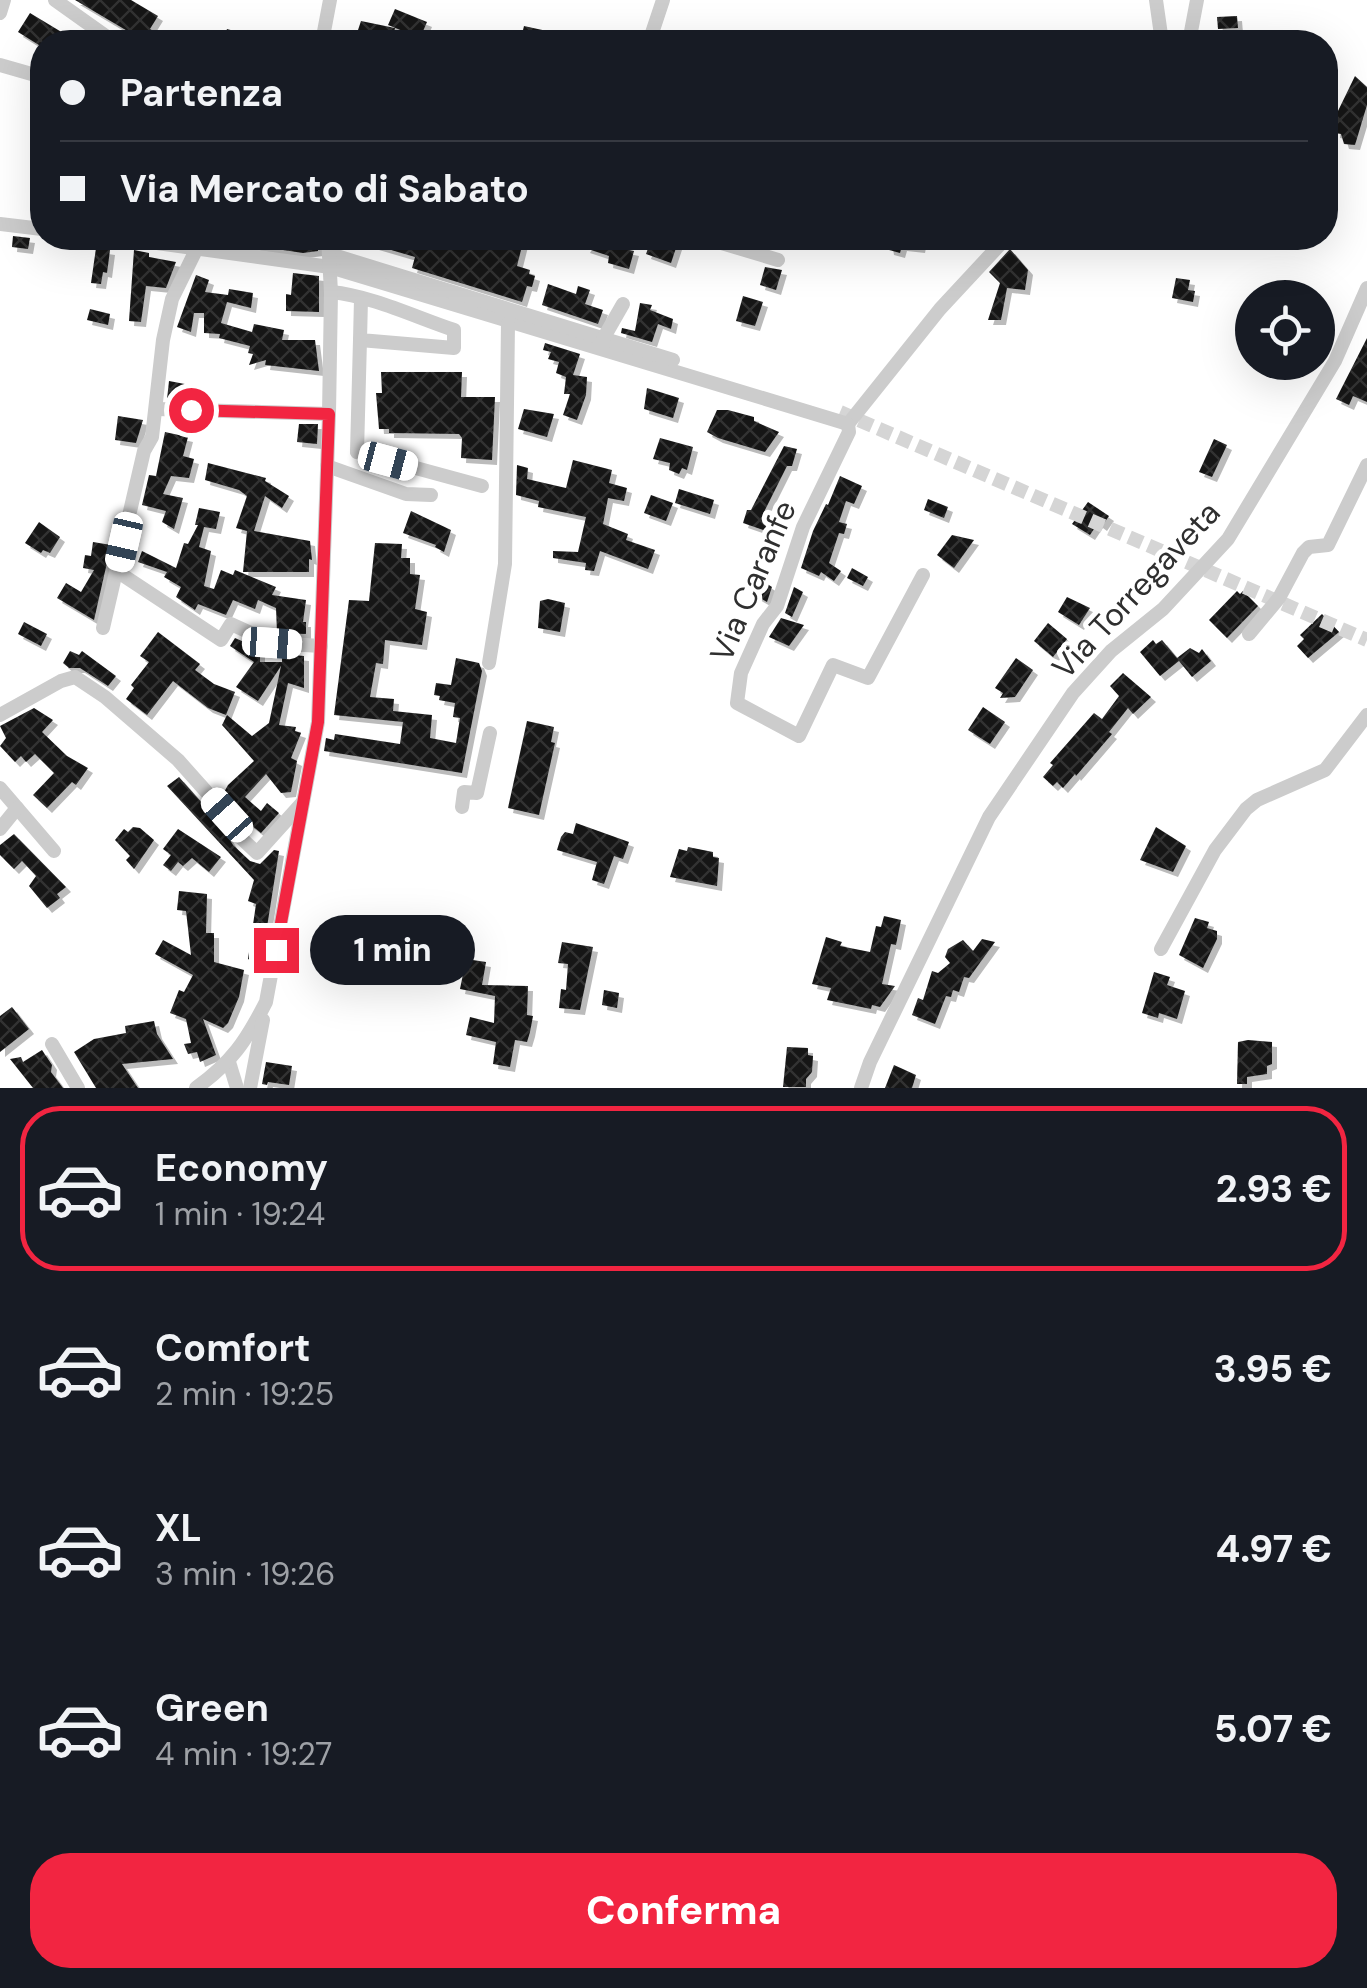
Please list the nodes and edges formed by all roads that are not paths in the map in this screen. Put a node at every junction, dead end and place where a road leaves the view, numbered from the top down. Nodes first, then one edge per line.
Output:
1 (4, 0) edge
2 (55, 0) edge
3 (330, 0) edge
4 (662, 0) edge
5 (1156, 0) edge
6 (1197, 0) edge
7 (0, 12) edge
8 (97, 30) edge
9 (324, 30) edge
10 (653, 30) edge
11 (1160, 30) edge
12 (1191, 30) edge
13 (0, 65) edge
14 (30, 74) edge
15 (0, 224) edge
16 (30, 227) edge
17 (196, 250) edge
18 (250, 250) edge
19 (745, 250) edge
20 (995, 250) edge
21 (330, 253) edge
22 (778, 260) dead end
23 (1367, 288) edge
24 (332, 292) junction
25 (361, 299) junction
26 (623, 304) dead end
27 (508, 323) junction
28 (603, 339) junction
29 (360, 340) junction
30 (156, 409) junction
31 (329, 414) junction
32 (844, 418) junction
33 (357, 452) junction
34 (1367, 464) edge
35 (332, 468) junction
36 (482, 486) dead end
37 (431, 495) dead end
38 (118, 572) junction
39 (923, 575) dead end
40 (104, 628) dead end
41 (1249, 634) dead end
42 (321, 646) junction
43 (489, 663) dead end
44 (0, 715) edge
45 (1367, 715) edge
46 (490, 733) dead end
47 (0, 788) edge
48 (304, 802) junction
49 (462, 807) dead end
50 (17, 808) junction
51 (0, 829) edge
52 (54, 850) dead end
53 (1161, 949) dead end
54 (266, 1002) junction
55 (52, 1044) dead end
56 (229, 1062) junction
57 (198, 1087) edge
58 (78, 1088) edge
59 (218, 1088) edge
60 (236, 1088) edge
61 (250, 1088) edge
62 (860, 1088) edge

1 - 7 street
2 - 8 street
3 - 9 street
4 - 10 street
5 - 11 street
6 - 12 street
13 - 14 street
15 - 16 street
17 - 30 street
18 - 21 street
19 - 22 street
20 - 32 street, Via Caranfe
21 - 24 street
21 - 27 street
21 - 28 street
23 - 62 street, Via Torregaveta
24 - 25 street
24 - 31 street
25 - 29 street
25 - 29 street
26 - 28 street
27 - 32 street
27 - 43 street
28 - 32 street
29 - 33 street
30 - 31 street
30 - 38 street
31 - 35 street
32 - 39 street, Via Caranfe
33 - 35 street
33 - 36 street
34 - 41 street
35 - 37 street
35 - 42 street
38 - 40 street
38 - 42 street
42 - 48 street
44 - 48 street
45 - 53 street
46 - 49 street
47 - 50 street
48 - 54 street
50 - 51 street
50 - 52 street
54 - 56 street
54 - 61 street
55 - 58 street
56 - 57 street
56 - 60 street
56 - 61 street
57 - 59 street

